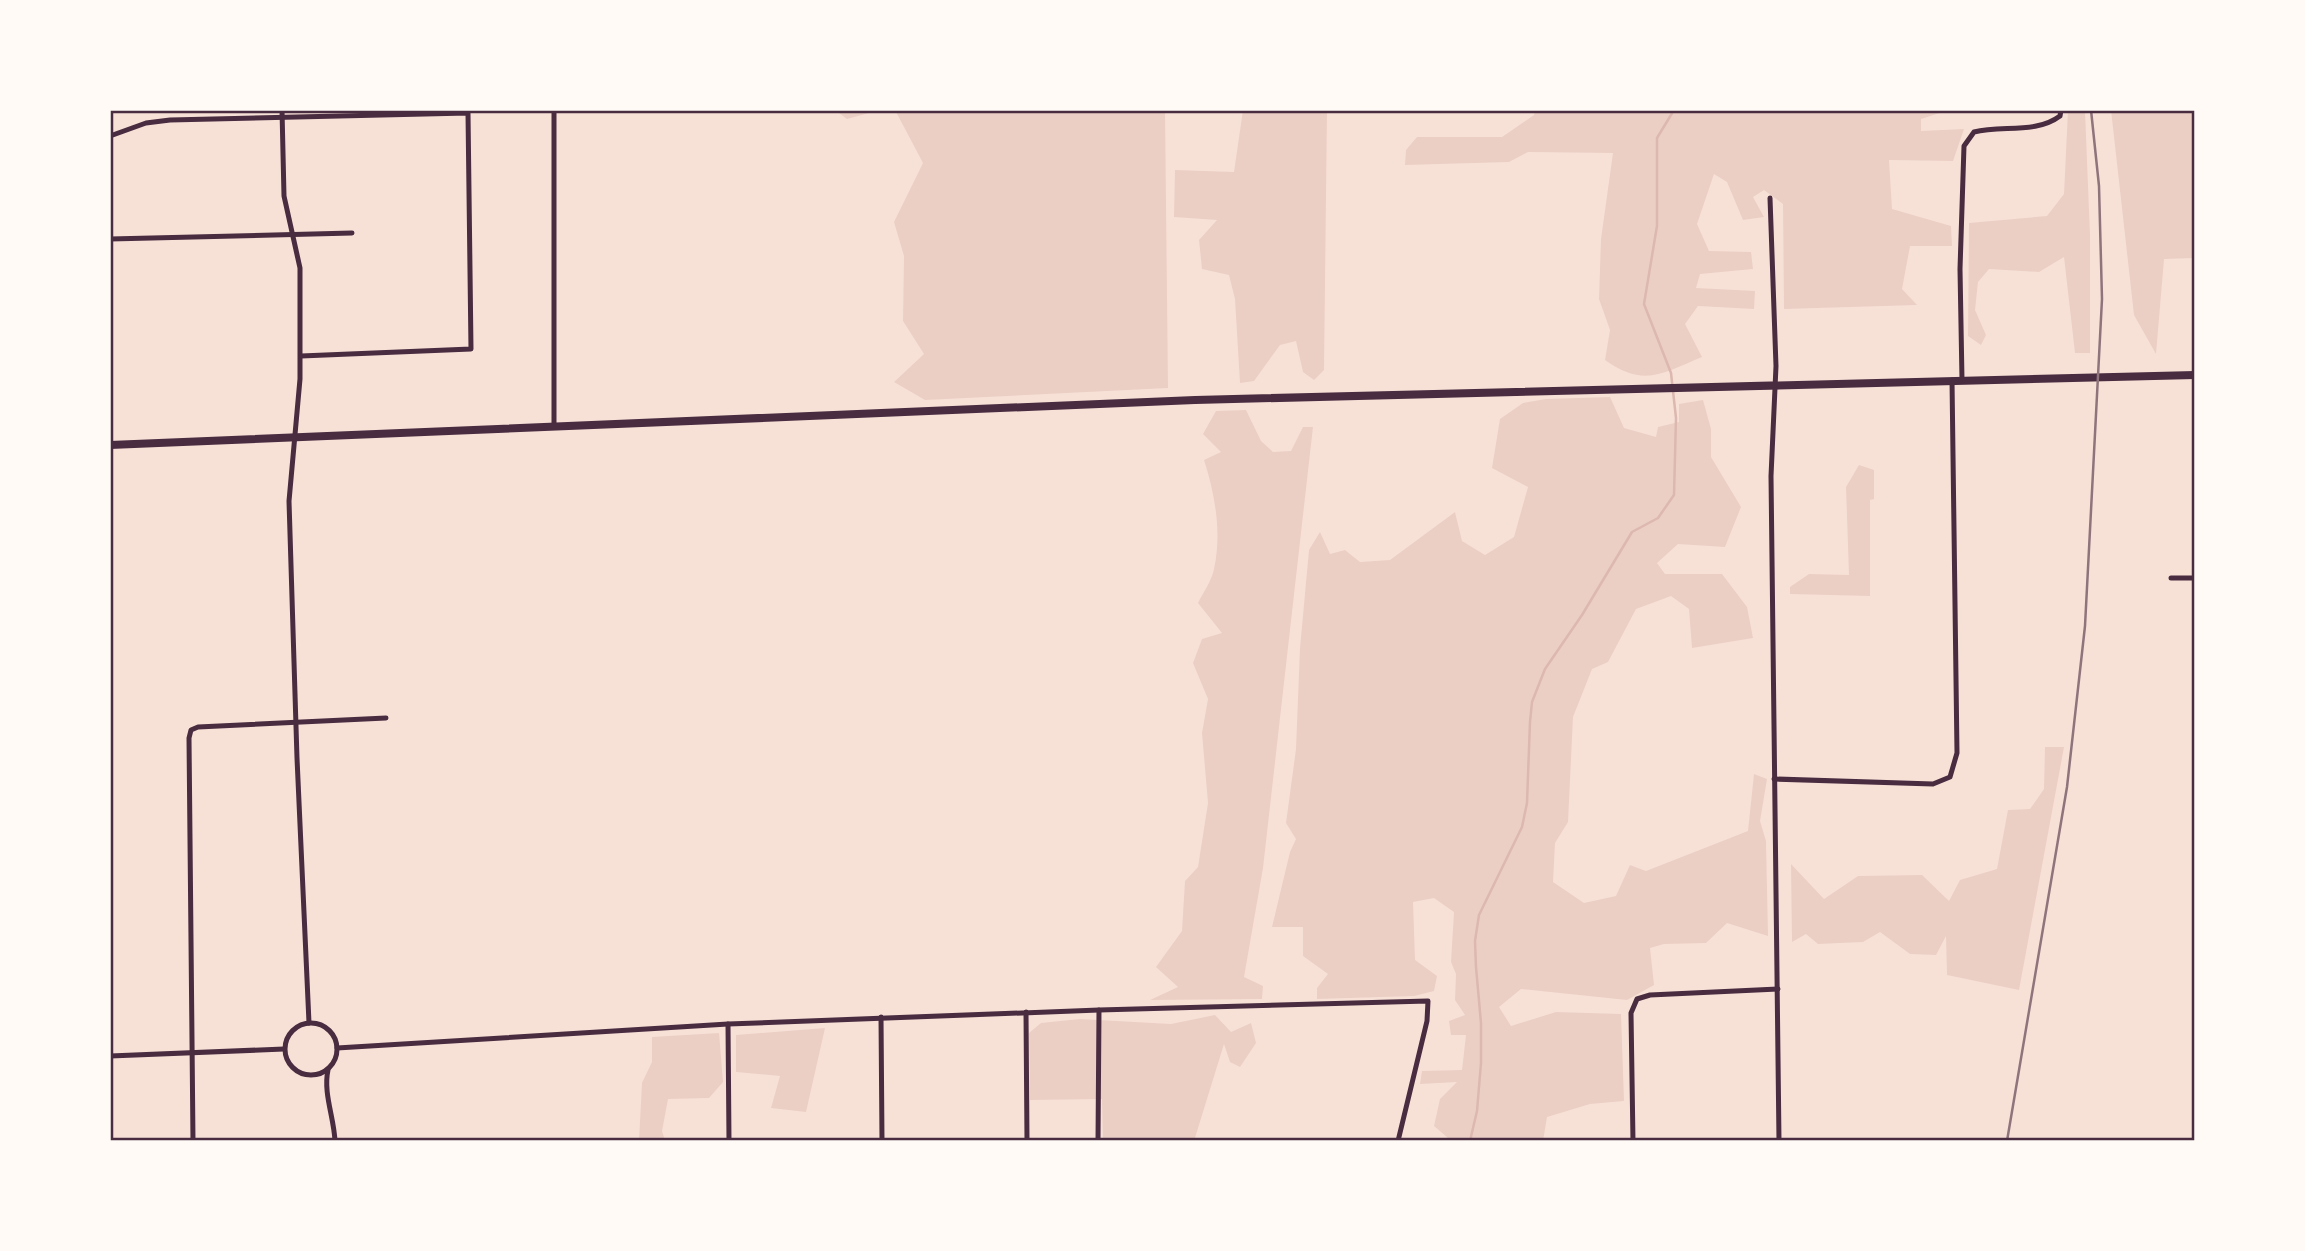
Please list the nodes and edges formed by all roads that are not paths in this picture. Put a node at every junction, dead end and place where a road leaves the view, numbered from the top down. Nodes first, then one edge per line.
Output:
1 (554, 110) edge
2 (2061, 110) edge
3 (282, 114) edge
4 (110, 136) edge
5 (1770, 198) dead end
6 (352, 233) dead end
7 (292, 235) junction
8 (110, 239) edge
9 (301, 356) junction
10 (2195, 375) edge
11 (1952, 380) junction
12 (1962, 380) junction
13 (1775, 384) junction
14 (554, 427) junction
15 (293, 437) junction
16 (110, 444) edge
17 (2171, 578) dead end
18 (2195, 578) edge
19 (386, 718) dead end
20 (296, 721) junction
21 (1774, 779) junction
22 (1778, 989) junction
23 (1099, 1010) junction
24 (1026, 1012) junction
25 (881, 1017) junction
26 (309, 1023) junction
27 (728, 1024) junction
28 (337, 1048) junction
29 (284, 1049) junction
30 (190, 1054) junction
31 (110, 1056) edge
32 (328, 1070) junction
33 (193, 1141) edge
34 (335, 1141) edge
35 (729, 1141) edge
36 (882, 1141) edge
37 (1027, 1141) edge
38 (1098, 1141) edge
39 (1398, 1141) edge
40 (1633, 1141) edge
41 (1779, 1141) edge

1 - 14 street
2 - 12 street
3 - 4 street
3 - 7 street
3 - 9 street
5 - 13 street
6 - 7 street
7 - 8 street
7 - 9 street
9 - 15 street
10 - 12 main road
11 - 12 main road
11 - 13 main road
11 - 21 street
13 - 14 main road
13 - 21 street
14 - 15 main road
15 - 16 main road
15 - 20 street
17 - 18 street
19 - 20 street
20 - 26 street
20 - 30 street
21 - 22 street
22 - 40 street
22 - 41 street
23 - 24 street
23 - 38 street
23 - 39 street
24 - 25 street
24 - 37 street
25 - 27 street
25 - 36 street
26 - 28 street
26 - 29 street
27 - 28 street
27 - 35 street
28 - 32 street
29 - 30 street
29 - 32 street
30 - 31 street
30 - 33 street
32 - 34 street

